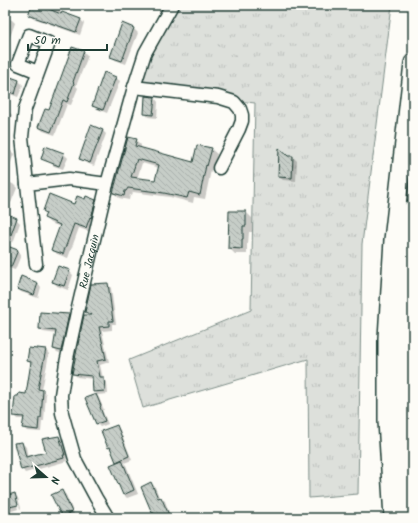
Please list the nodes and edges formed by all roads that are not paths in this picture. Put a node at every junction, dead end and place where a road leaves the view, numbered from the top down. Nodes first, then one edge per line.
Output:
1 (169, 5) edge
2 (413, 63) edge
3 (38, 72) dead end
4 (134, 87) junction
5 (413, 102) edge
6 (404, 154) junction
7 (219, 168) dead end
8 (28, 184) junction
9 (107, 184) junction
10 (413, 208) edge
11 (413, 226) edge
12 (409, 245) junction
13 (36, 264) dead end
14 (108, 518) edge
15 (393, 518) edge
16 (408, 518) edge

1 - 4 street, Rue Jacquin
2 - 6 highway
3 - 8 street
4 - 7 street
4 - 9 street, Rue Jacquin
5 - 6 highway
6 - 15 highway
8 - 9 street
8 - 13 street
9 - 14 street, Rue Jacquin
10 - 12 highway
11 - 12 highway
12 - 16 highway

